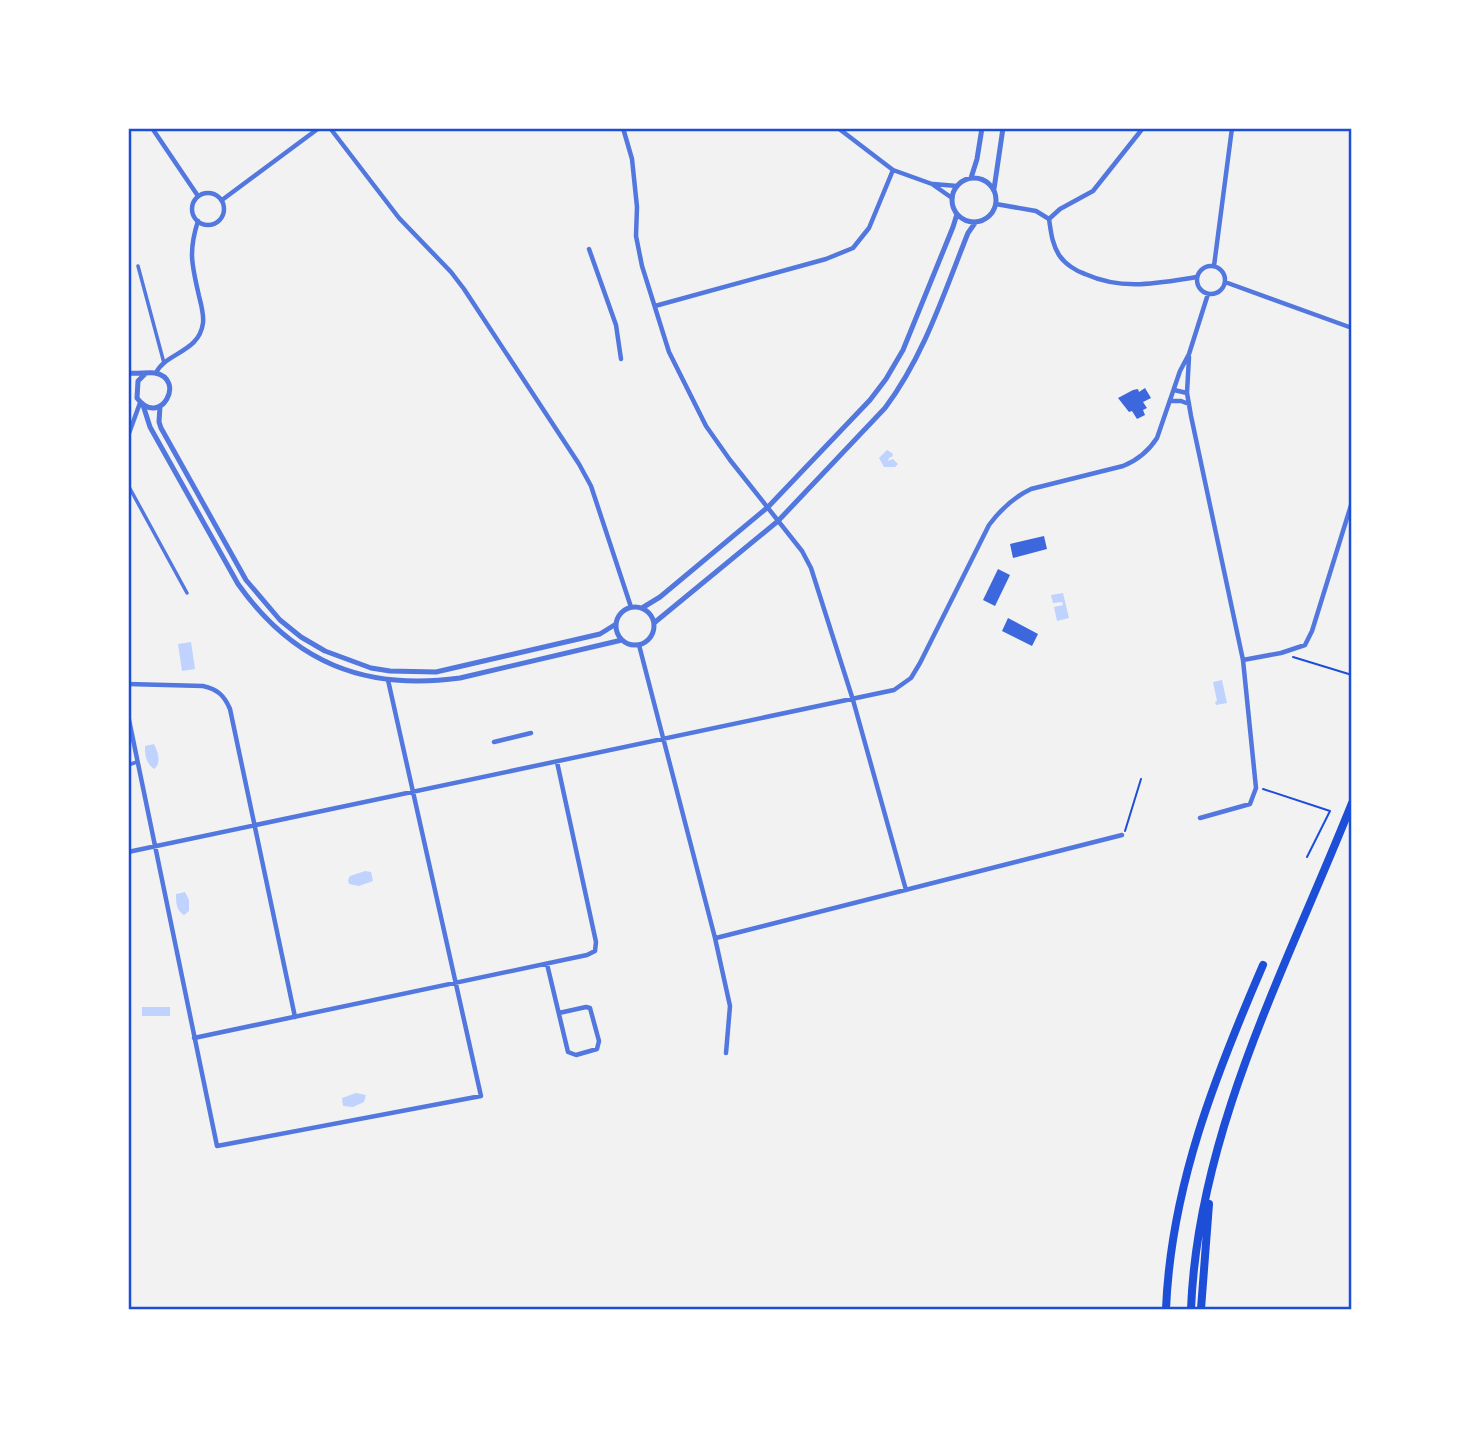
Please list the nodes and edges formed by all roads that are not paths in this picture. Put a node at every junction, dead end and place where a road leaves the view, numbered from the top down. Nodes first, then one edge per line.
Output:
1 (152, 128) edge
2 (319, 128) edge
3 (330, 128) edge
4 (623, 128) edge
5 (838, 128) edge
6 (982, 128) edge
7 (1003, 128) edge
8 (1143, 128) edge
9 (1232, 128) edge
10 (893, 170) junction
11 (971, 178) junction
12 (932, 184) junction
13 (957, 186) junction
14 (994, 189) junction
15 (198, 196) junction
16 (952, 198) junction
17 (222, 200) junction
18 (996, 204) junction
19 (957, 214) junction
20 (1049, 219) junction
21 (198, 221) junction
22 (975, 223) junction
23 (589, 249) dead end
24 (138, 266) dead end
25 (1214, 266) junction
26 (1197, 277) junction
27 (1225, 282) junction
28 (1208, 294) junction
29 (655, 306) junction
30 (1352, 328) edge
31 (1189, 354) junction
32 (621, 359) dead end
33 (164, 363) junction
34 (128, 373) edge
35 (156, 373) junction
36 (145, 374) junction
37 (128, 387) edge
38 (1174, 390) junction
39 (136, 391) junction
40 (1187, 393) junction
41 (1170, 402) junction
42 (142, 404) junction
43 (1189, 404) junction
44 (160, 407) junction
45 (128, 436) edge
46 (128, 485) edge
47 (1352, 502) edge
48 (768, 507) junction
49 (778, 521) junction
50 (187, 593) dead end
51 (631, 607) junction
52 (642, 608) junction
53 (654, 623) junction
54 (616, 624) junction
55 (622, 640) junction
56 (639, 645) junction
57 (1244, 660) junction
58 (388, 680) junction
59 (128, 684) edge
60 (853, 700) junction
61 (128, 715) edge
62 (531, 733) dead end
63 (664, 740) junction
64 (494, 742) dead end
65 (137, 762) junction
66 (557, 762) junction
67 (128, 765) edge
68 (413, 792) junction
69 (1352, 803) edge
70 (1200, 818) dead end
71 (255, 826) junction
72 (1122, 835) road end
73 (154, 847) junction
74 (128, 852) edge
75 (906, 890) junction
76 (715, 938) junction
77 (547, 964) junction
78 (1264, 965) dead end
79 (456, 983) junction
80 (559, 1013) junction
81 (295, 1017) junction
82 (194, 1038) junction
83 (726, 1053) dead end
84 (1213, 1168) junction
85 (1166, 1309) edge
86 (1191, 1309) edge
87 (1201, 1309) edge

1 - 15 street
2 - 17 street
3 - 51 street
4 - 29 street
5 - 10 street
6 - 11 street
7 - 14 street
8 - 20 street
9 - 25 street
10 - 12 street
10 - 29 street
11 - 13 street
11 - 14 street
12 - 13 street
12 - 16 street
13 - 16 street
14 - 18 street
15 - 17 street
15 - 21 street
16 - 19 street
17 - 21 street
18 - 20 street
18 - 22 street
19 - 22 street
19 - 48 street
20 - 26 street
21 - 33 street
22 - 49 street
23 - 32 street
24 - 33 street
25 - 26 street
25 - 27 street
26 - 28 street
27 - 28 street
27 - 30 street
28 - 31 street
29 - 48 street
31 - 38 street
31 - 40 street
33 - 35 street
34 - 36 street
35 - 36 street
35 - 44 street
36 - 39 street
37 - 39 street
38 - 40 street
38 - 41 street
39 - 42 street
40 - 43 street
41 - 43 street
41 - 60 street
42 - 44 street
42 - 45 street
42 - 58 street
43 - 57 street
44 - 54 street
46 - 50 street
47 - 57 street
48 - 49 street
48 - 52 street
49 - 53 street
49 - 60 street
51 - 52 street
51 - 54 street
52 - 53 street
53 - 56 street
54 - 55 street
55 - 56 street
55 - 58 street
56 - 63 street
57 - 70 street
58 - 68 street
59 - 71 street
60 - 63 street
60 - 75 street
61 - 65 street
62 - 64 street
63 - 66 street
63 - 76 street
65 - 67 street
65 - 73 street
66 - 68 street
66 - 77 street
68 - 71 street
68 - 79 street
69 - 84 highway
71 - 73 street
71 - 81 street
72 - 75 street
73 - 74 street
73 - 82 street
75 - 76 street
76 - 83 street
77 - 79 street
77 - 80 street
78 - 85 highway
79 - 81 street
79 - 82 street
80 - 80 street
81 - 82 street
84 - 86 highway
84 - 87 highway

